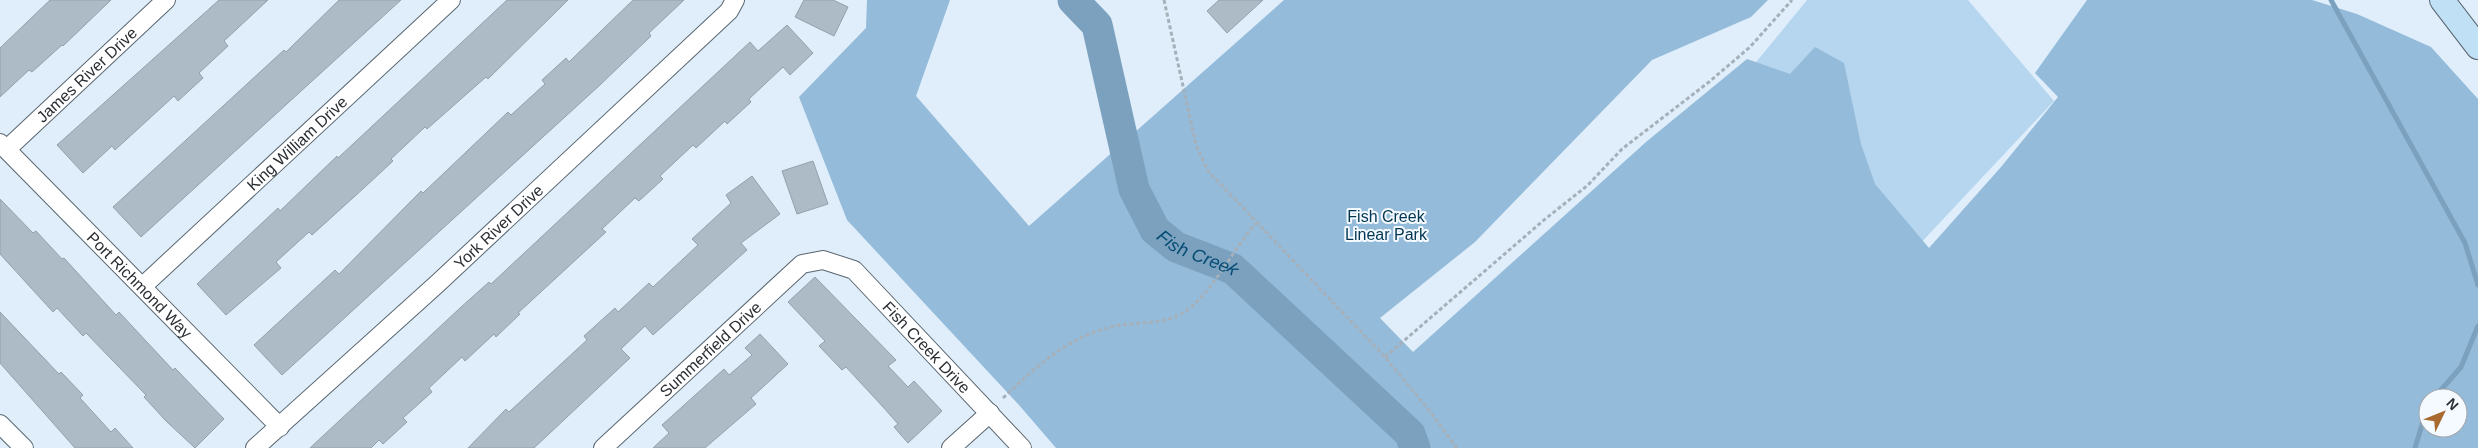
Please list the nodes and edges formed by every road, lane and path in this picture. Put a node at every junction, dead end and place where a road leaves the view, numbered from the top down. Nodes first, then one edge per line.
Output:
1 (166, 0) edge
2 (452, 0) edge
3 (735, 0) edge
4 (1164, 0) edge
5 (1792, 0) edge
6 (2442, 0) edge
7 (2478, 47) edge
8 (3, 146) edge
9 (1256, 223) junction
10 (823, 260) joint
11 (143, 286) junction
12 (1385, 357) junction
13 (1004, 398) dead end
14 (990, 413) junction
15 (0, 424) edge
16 (280, 427) junction
17 (24, 448) edge
18 (255, 448) edge
19 (603, 448) edge
20 (951, 448) edge
21 (1022, 448) edge
22 (1457, 448) edge

1 - 8 street, James River Drive
2 - 11 street, King William Drive
3 - 16 street, York River Drive
4 - 9 path
5 - 12 path
6 - 7 main road
8 - 11 street, Port Richmond Way
9 - 12 path
9 - 13 path
10 - 14 street, Fish Creek Drive
10 - 19 street, Summerfield Drive
11 - 16 street, Port Richmond Way
12 - 22 path
14 - 20 street
14 - 21 street, Fish Creek Drive
15 - 17 street
16 - 18 street, York River Drive

